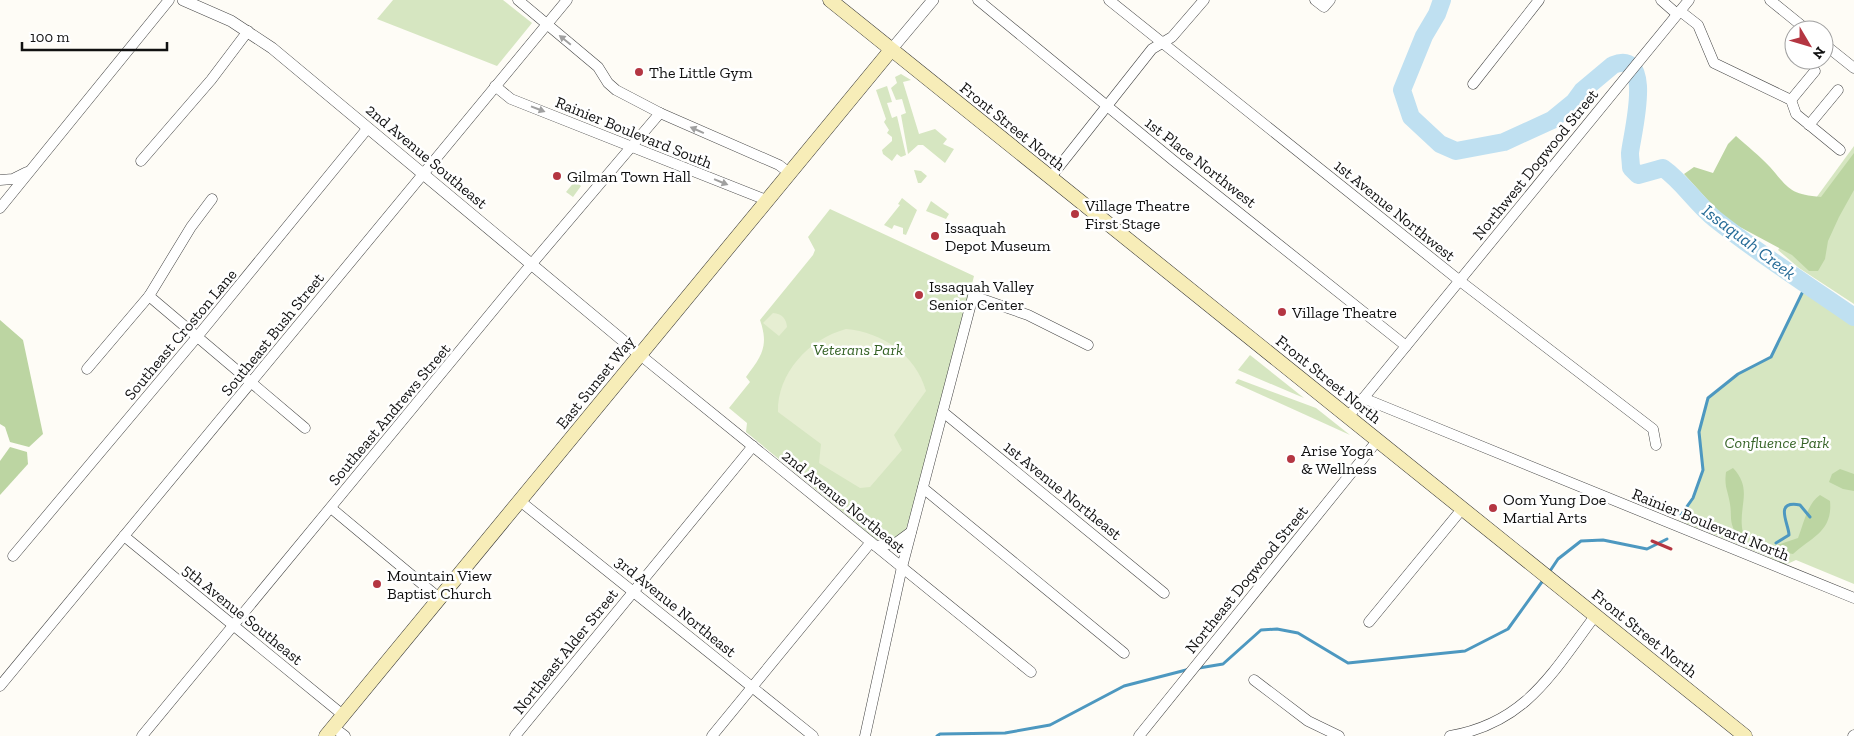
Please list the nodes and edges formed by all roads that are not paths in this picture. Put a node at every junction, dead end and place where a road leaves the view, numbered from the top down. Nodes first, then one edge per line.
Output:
1 (169, 0) edge
2 (183, 0) edge
3 (518, 0) edge
4 (567, 0) edge
5 (830, 0) edge
6 (933, 0) edge
7 (978, 0) edge
8 (1109, 0) edge
9 (1204, 0) edge
10 (1315, 0) edge
11 (1539, 0) edge
12 (1661, 0) edge
13 (1689, 0) edge
14 (1770, 0) edge
15 (1327, 4) edge
16 (1678, 13) junction
17 (1795, 20) edge
18 (547, 24) junction
19 (248, 31) junction
20 (1162, 43) junction
21 (891, 50) junction
22 (1834, 52) edge
23 (1854, 68) edge
24 (1815, 71) dead end
25 (1472, 84) dead end
26 (495, 86) junction
27 (1838, 90) dead end
28 (1791, 100) junction
29 (1106, 106) junction
30 (660, 113) junction
31 (1809, 125) junction
32 (367, 128) junction
33 (631, 145) junction
34 (1840, 150) dead end
35 (141, 161) dead end
36 (35, 165) junction
37 (788, 172) junction
38 (423, 174) junction
39 (1050, 178) junction
40 (0, 180) edge
41 (212, 199) dead end
42 (766, 200) junction
43 (0, 208) edge
44 (531, 265) junction
45 (1460, 280) junction
46 (149, 296) junction
47 (197, 337) junction
48 (1088, 344) dead end
49 (1406, 346) junction
50 (639, 354) junction
51 (87, 369) dead end
52 (252, 382) junction
53 (1363, 398) junction
54 (943, 412) junction
55 (1348, 417) junction
56 (305, 428) dead end
57 (1377, 441) junction
58 (1656, 445) dead end
59 (753, 446) junction
60 (923, 488) junction
61 (520, 501) junction
62 (331, 508) junction
63 (1462, 509) junction
64 (911, 532) junction
65 (124, 536) junction
66 (873, 544) junction
67 (13, 556) dead end
68 (902, 567) junction
69 (633, 591) junction
70 (1164, 593) dead end
71 (439, 598) junction
72 (1854, 598) edge
73 (1595, 616) junction
74 (1369, 622) dead end
75 (234, 625) junction
76 (1124, 653) dead end
77 (1031, 672) dead end
78 (1254, 680) dead end
79 (0, 686) edge
80 (752, 687) junction
81 (343, 715) junction
82 (330, 731) edge
83 (142, 736) edge
84 (345, 736) edge
85 (515, 736) edge
86 (712, 736) edge
87 (813, 736) edge
88 (865, 736) edge
89 (1139, 736) edge
90 (1339, 736) edge
91 (1450, 736) edge
92 (1745, 736) edge

1 - 36 street
2 - 19 street, 2nd Avenue Southeast
3 - 18 street
4 - 18 street, Southeast Bush Street
5 - 21 main road, Front Street North
6 - 21 street
7 - 29 street, 1st Place Northwest
8 - 20 street, 1st Avenue Northwest
9 - 20 street
10 - 15 street
11 - 25 street
12 - 16 street
13 - 16 street, Northwest Dogwood Street
14 - 17 street
16 - 28 street
16 - 45 street, Northwest Dogwood Street
18 - 26 street, Southeast Bush Street
30 -> 18 street
19 - 32 street, 2nd Avenue Southeast
19 - 35 street
20 - 29 street
20 - 45 street, 1st Avenue Northwest
21 - 37 main road, East Sunset Way
21 - 39 main road, Front Street North
22 - 23 street
24 - 28 street
26 -> 33 street, Rainier Boulevard South
26 - 38 street, Southeast Bush Street
27 - 31 street
28 - 31 street
29 - 39 street
29 - 49 street, 1st Place Northwest
30 - 33 street, Southeast Andrews Street
37 -> 30 street
31 - 34 street
32 - 38 street, 2nd Avenue Southeast
32 - 47 street, Southeast Croston Lane
33 -> 42 street, Rainier Boulevard South
33 - 44 street, Southeast Andrews Street
36 - 40 street
36 - 43 street
37 - 42 main road, East Sunset Way
38 - 44 street, 2nd Avenue Southeast
38 - 52 street, Southeast Bush Street
39 - 55 main road, Front Street North
41 - 46 street
42 - 50 main road, East Sunset Way
44 - 50 street, 2nd Avenue Southeast
44 - 62 street, Southeast Andrews Street
45 - 49 street, Northwest Dogwood Street
45 - 58 street, 1st Avenue Northwest
46 - 47 street
46 - 51 street
47 - 52 street
47 - 67 street, Southeast Croston Lane
48 - 54 street
49 - 53 street, Northwest Dogwood Street
50 - 59 street, 2nd Avenue Northeast
50 - 61 main road, East Sunset Way
52 - 56 street
52 - 65 street, Southeast Bush Street
53 - 55 street, Northwest Dogwood Street
53 - 72 street, Rainier Boulevard North
54 - 60 street
54 - 70 street, 1st Avenue Northeast
55 - 57 main road, Front Street North
57 - 63 main road, Front Street North
57 - 89 street, Northeast Dogwood Street
59 - 66 street, 2nd Avenue Northeast
59 - 69 street, Northeast Alder Street
60 - 64 street
60 - 76 street
61 - 69 street, 3rd Avenue Northeast
61 - 71 main road, East Sunset Way
62 - 71 street
62 - 75 street, Southeast Andrews Street
63 - 73 main road, Front Street North
63 - 74 street
64 - 66 street
64 - 68 street
65 - 75 street, 5th Avenue Southeast
65 - 79 street, Southeast Bush Street
66 - 68 street, 2nd Avenue Northeast
66 - 80 street
68 - 77 street, 2nd Avenue Northeast
68 - 88 street
69 - 80 street, 3rd Avenue Northeast
69 - 85 street, Northeast Alder Street
71 - 81 main road, East Sunset Way
73 - 91 street
73 - 92 main road, Front Street North
75 - 81 street, 5th Avenue Southeast
75 - 83 street, Southeast Andrews Street
78 - 90 street
80 - 86 street
80 - 87 street, 3rd Avenue Northeast
81 - 82 main road, East Sunset Way
82 - 84 street

